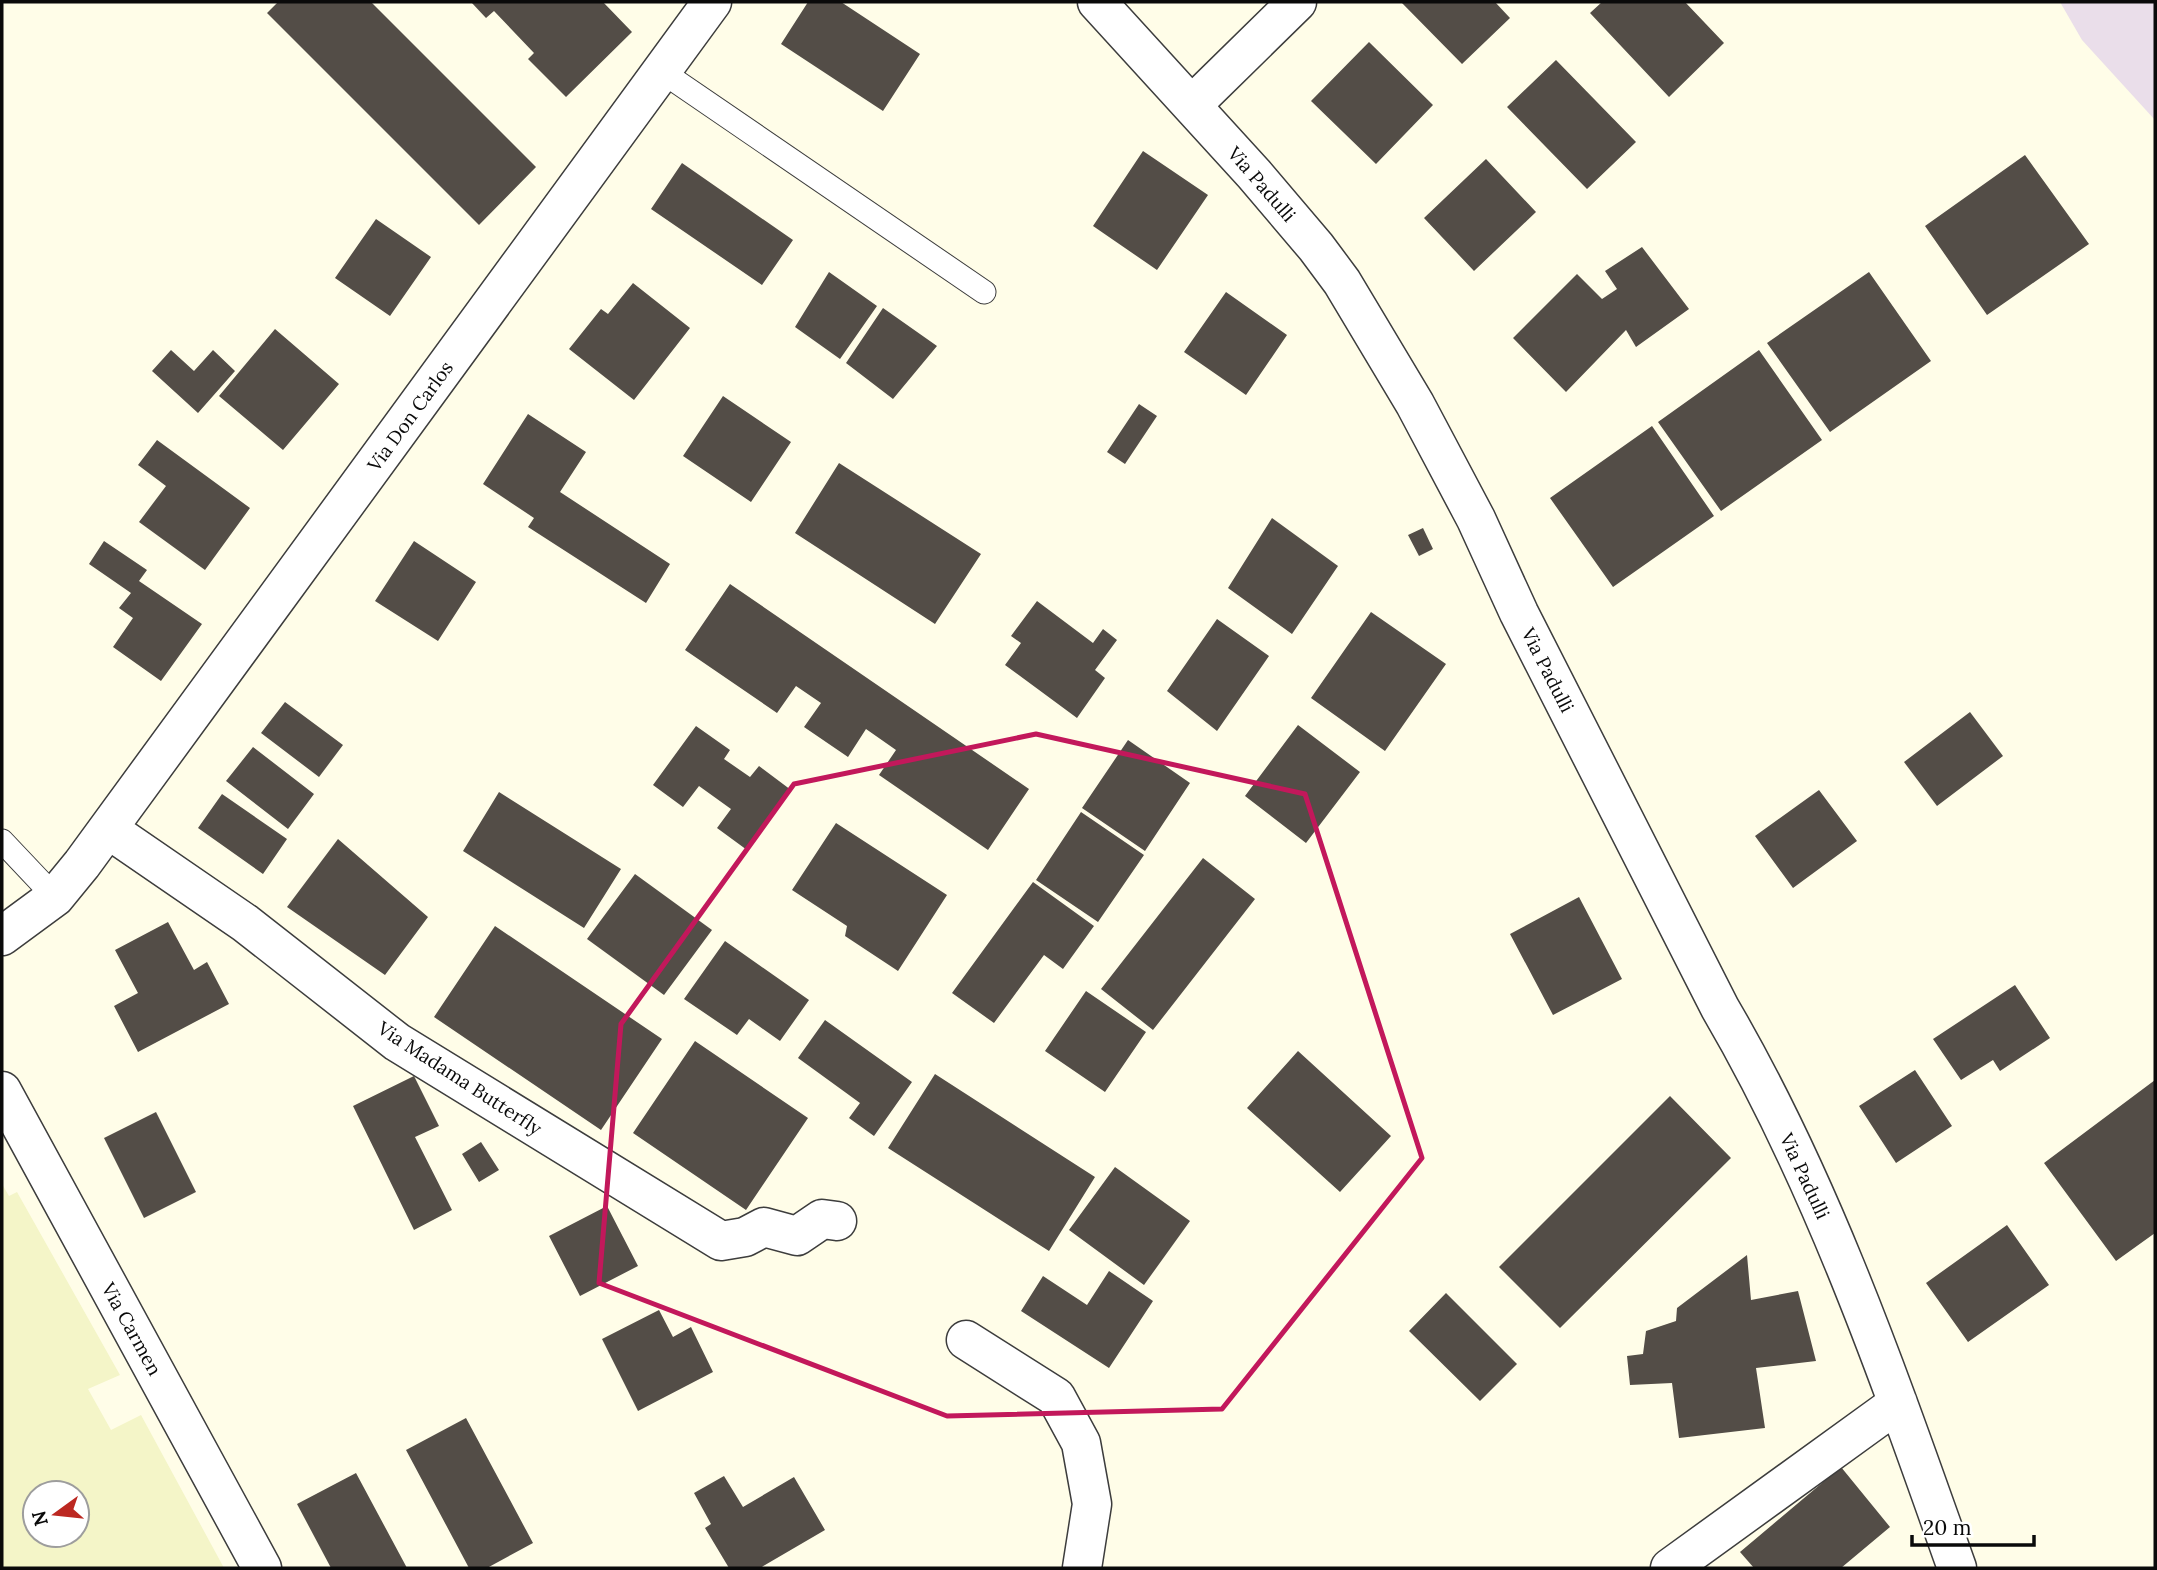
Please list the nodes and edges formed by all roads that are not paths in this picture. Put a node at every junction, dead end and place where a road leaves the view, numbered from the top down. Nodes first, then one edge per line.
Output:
1 (712, 2) edge
2 (1097, 2) edge
3 (1297, 2) edge
4 (661, 71) junction
5 (1192, 105) junction
6 (984, 292) dead end
7 (108, 830) junction
8 (2, 841) edge
9 (55, 897) junction
10 (2, 936) edge
11 (2, 1091) edge
12 (837, 1221) dead end
13 (966, 1340) dead end
14 (1898, 1403) junction
15 (262, 1568) edge
16 (1082, 1568) edge
17 (1670, 1568) edge
18 (1956, 1568) edge

1 - 4 street, Via Don Carlos
2 - 5 street, Via Padulli
3 - 5 street
4 - 6 lane
4 - 7 street, Via Don Carlos
5 - 14 street, Via Padulli
7 - 9 street, Via Don Carlos
7 - 12 street, Via Madama Butterfly
8 - 9 lane
9 - 10 street, Via Don Carlos
11 - 15 street, Via Carmen
13 - 16 street
14 - 17 street
14 - 18 street, Via Padulli

